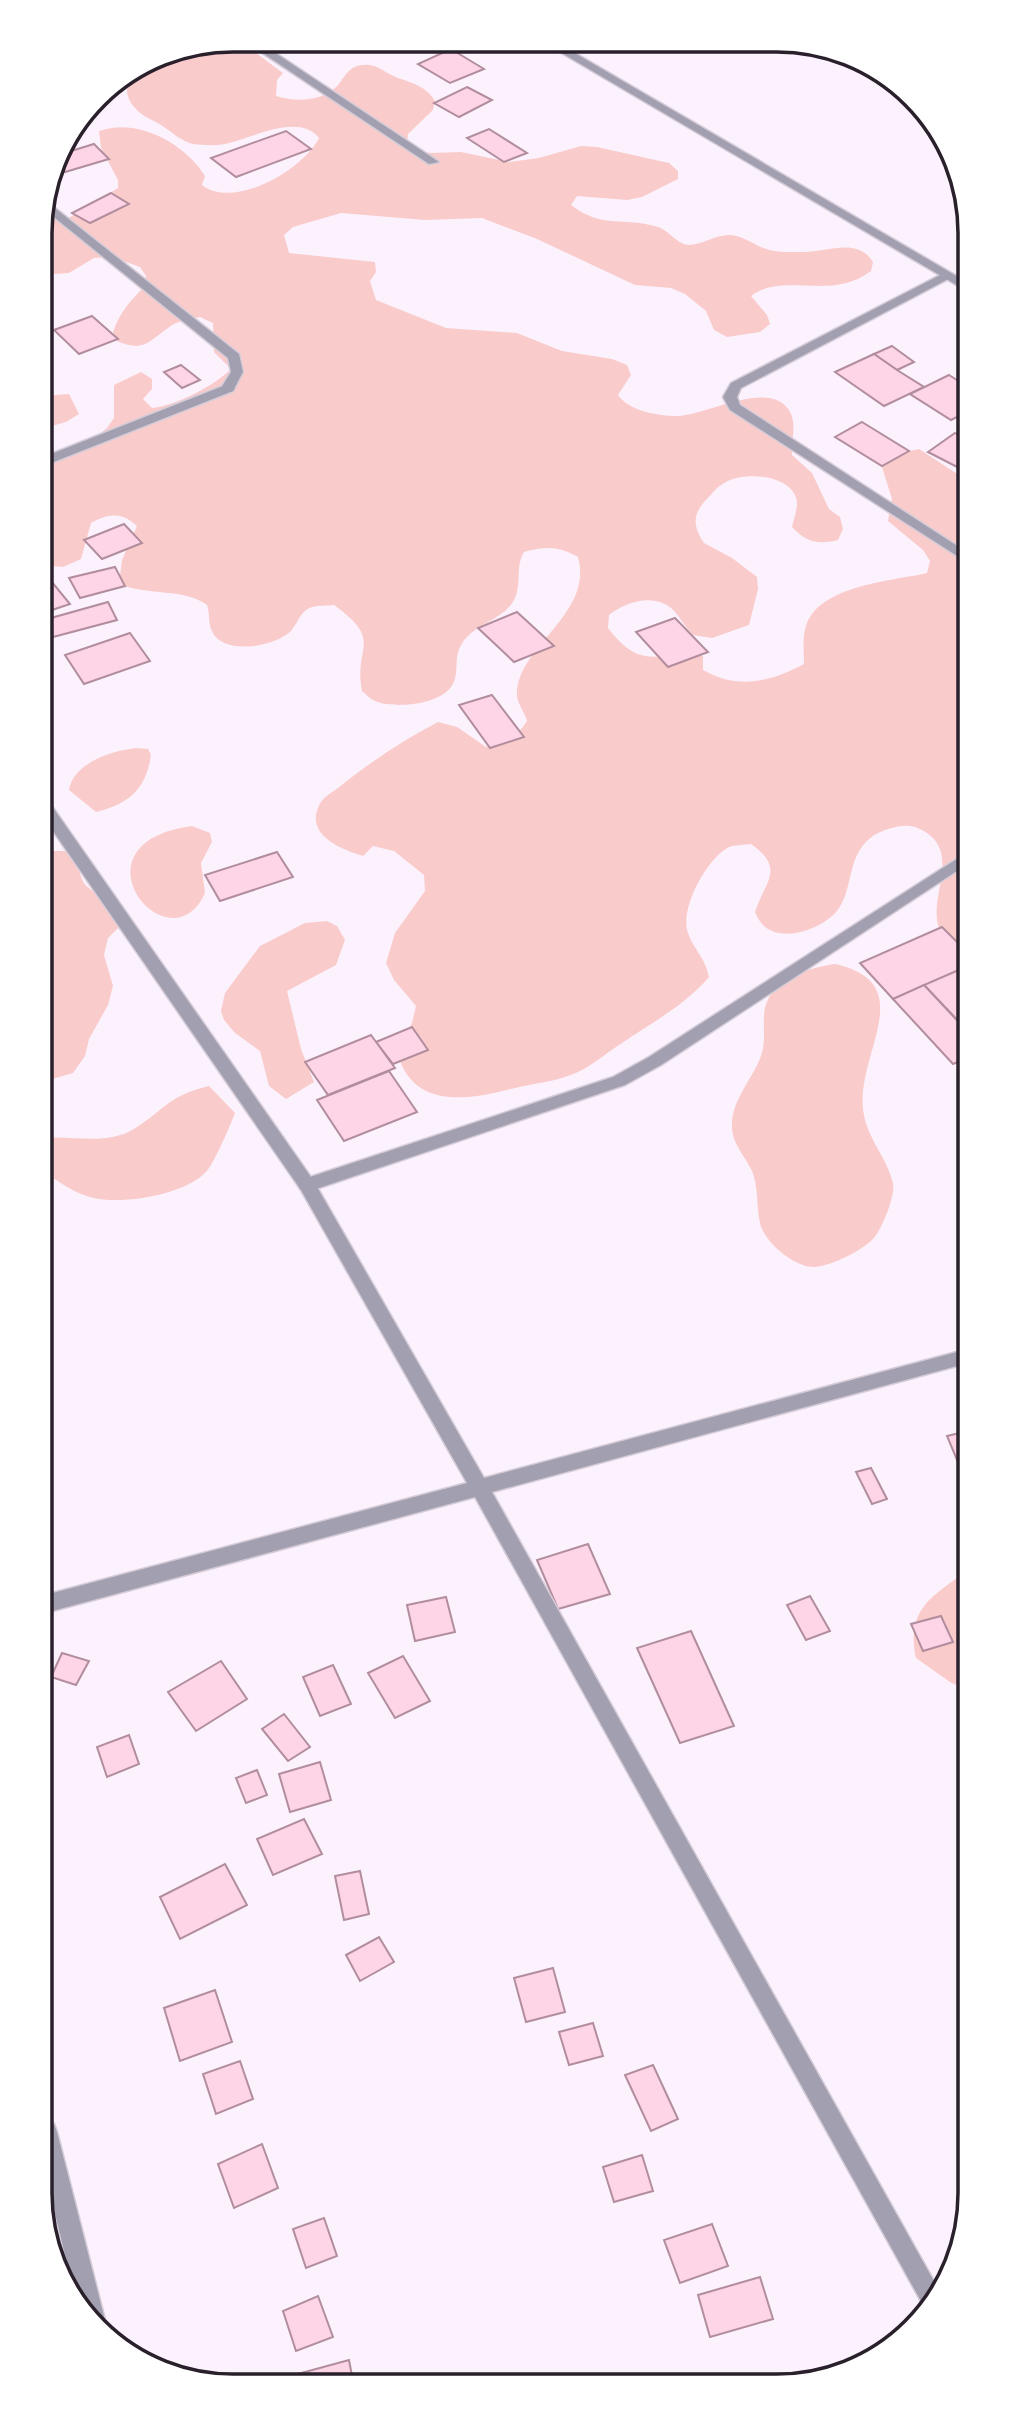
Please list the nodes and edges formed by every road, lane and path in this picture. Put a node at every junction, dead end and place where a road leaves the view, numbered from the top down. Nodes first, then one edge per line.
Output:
1 (266, 52) edge
2 (565, 52) edge
3 (433, 162) dead end
4 (54, 211) edge
5 (948, 276) junction
6 (958, 282) edge
7 (53, 458) edge
8 (958, 552) edge
9 (53, 817) edge
10 (958, 863) edge
11 (307, 1185) junction
12 (958, 1359) edge
13 (479, 1486) junction
14 (52, 1602) edge
15 (52, 2156) edge
16 (927, 2294) edge
17 (88, 2300) edge

1 - 3 street
2 - 5 street
4 - 7 street
5 - 6 street
5 - 8 street
9 - 11 street
10 - 11 street
11 - 13 street
12 - 13 street
13 - 14 street
13 - 16 street
15 - 17 street

